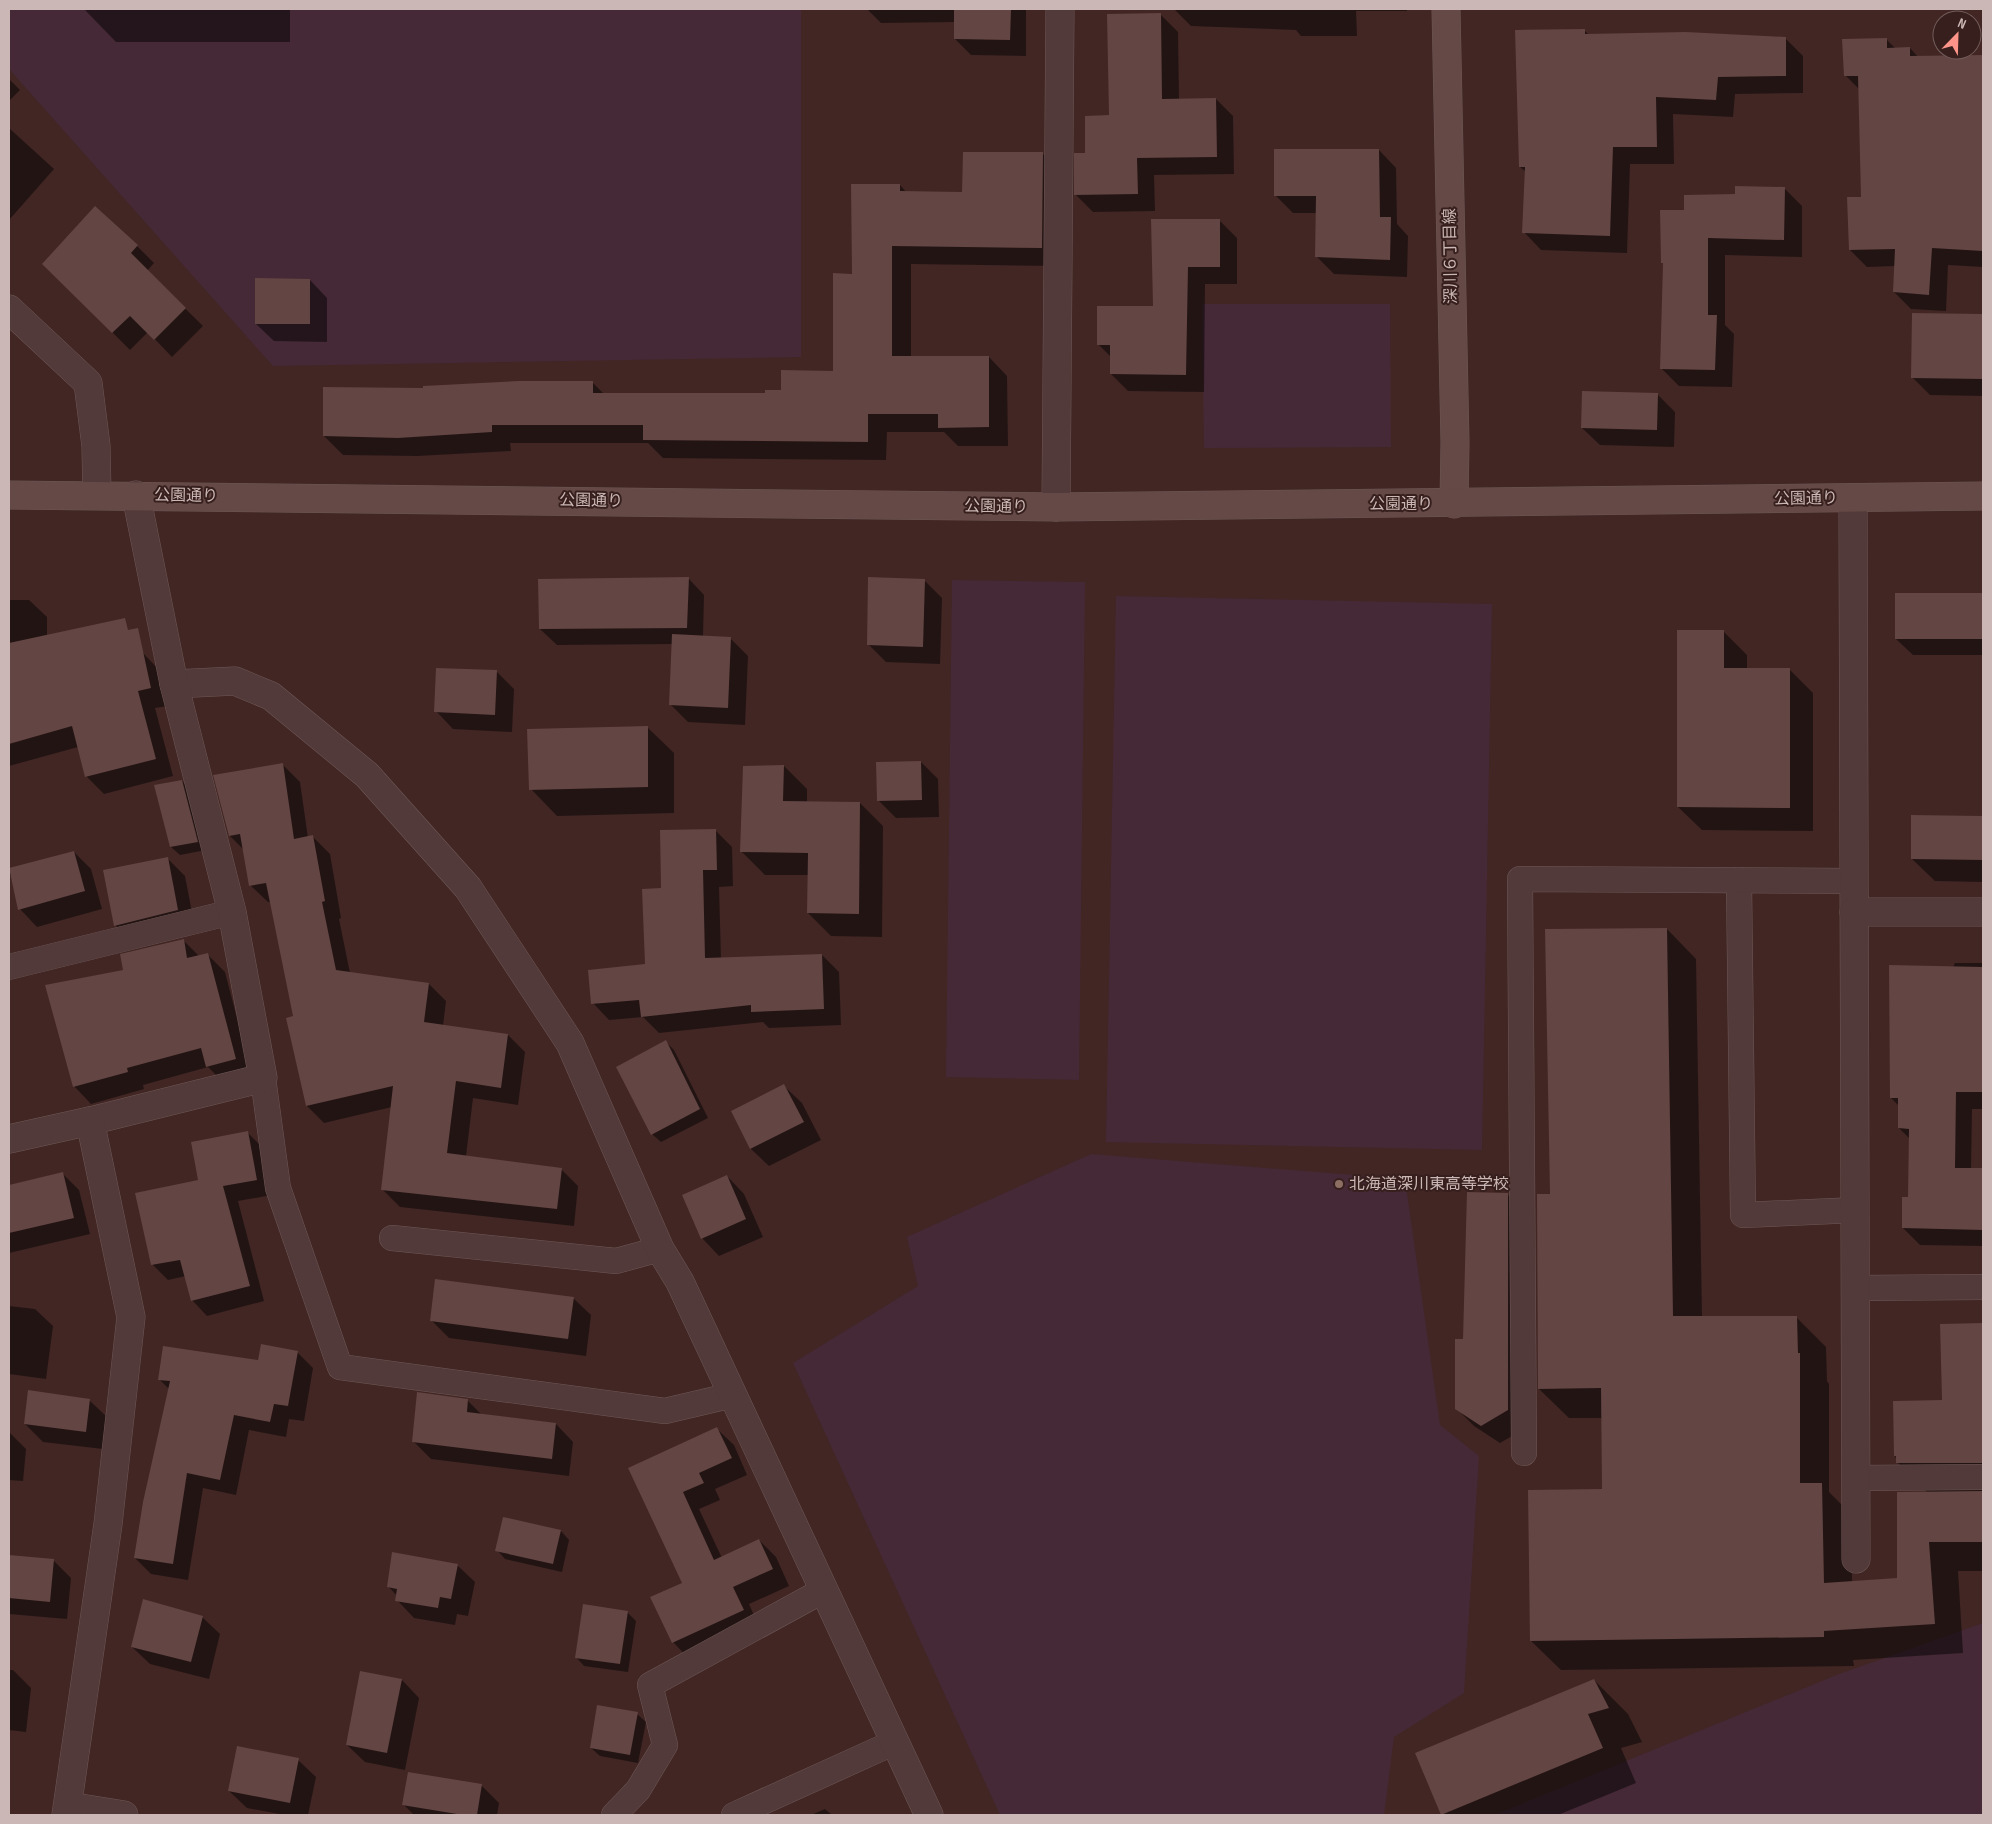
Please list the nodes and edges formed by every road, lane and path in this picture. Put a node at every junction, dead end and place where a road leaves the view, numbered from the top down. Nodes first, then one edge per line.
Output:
1 (1060, 9) edge
2 (1446, 9) edge
3 (9, 309) edge
4 (9, 495) edge
5 (97, 495) junction
6 (136, 495) junction
7 (1983, 496) edge
8 (1853, 498) junction
9 (1454, 504) junction
10 (1056, 507) junction
11 (174, 684) junction
12 (1739, 880) junction
13 (1854, 881) junction
14 (232, 912) junction
15 (1854, 912) junction
16 (1983, 912) edge
17 (9, 967) edge
18 (263, 1078) junction
19 (90, 1121) junction
20 (9, 1138) edge
21 (1856, 1210) junction
22 (392, 1238) dead end
23 (660, 1249) junction
24 (1983, 1287) edge
25 (1856, 1288) junction
26 (733, 1395) junction
27 (1524, 1453) dead end
28 (1983, 1477) edge
29 (1856, 1478) junction
30 (1856, 1559) dead end
31 (824, 1590) junction
32 (895, 1742) junction
33 (67, 1810) edge
34 (124, 1815) edge
35 (614, 1815) edge
36 (734, 1815) edge
37 (929, 1815) edge

1 - 10 street
2 - 9 street, 深川６丁目線
3 - 5 street
4 - 5 street, 公園通り
5 - 6 street, 公園通り
6 - 10 street, 公園通り
6 - 11 street
7 - 8 street, 公園通り
8 - 9 street, 公園通り
8 - 13 street
9 - 10 street, 公園通り
11 - 14 street
11 - 23 street
12 - 13 lane
12 - 21 lane
12 - 27 lane
13 - 15 street
14 - 17 lane
14 - 18 street
15 - 16 street
15 - 21 street
18 - 19 street
18 - 26 lane
19 - 20 street
19 - 33 street
21 - 25 street
22 - 23 lane
23 - 26 street
24 - 25 lane
25 - 29 street
26 - 31 street
28 - 29 lane
29 - 30 street
31 - 32 street
31 - 35 lane
32 - 36 lane
32 - 37 street
33 - 34 street

